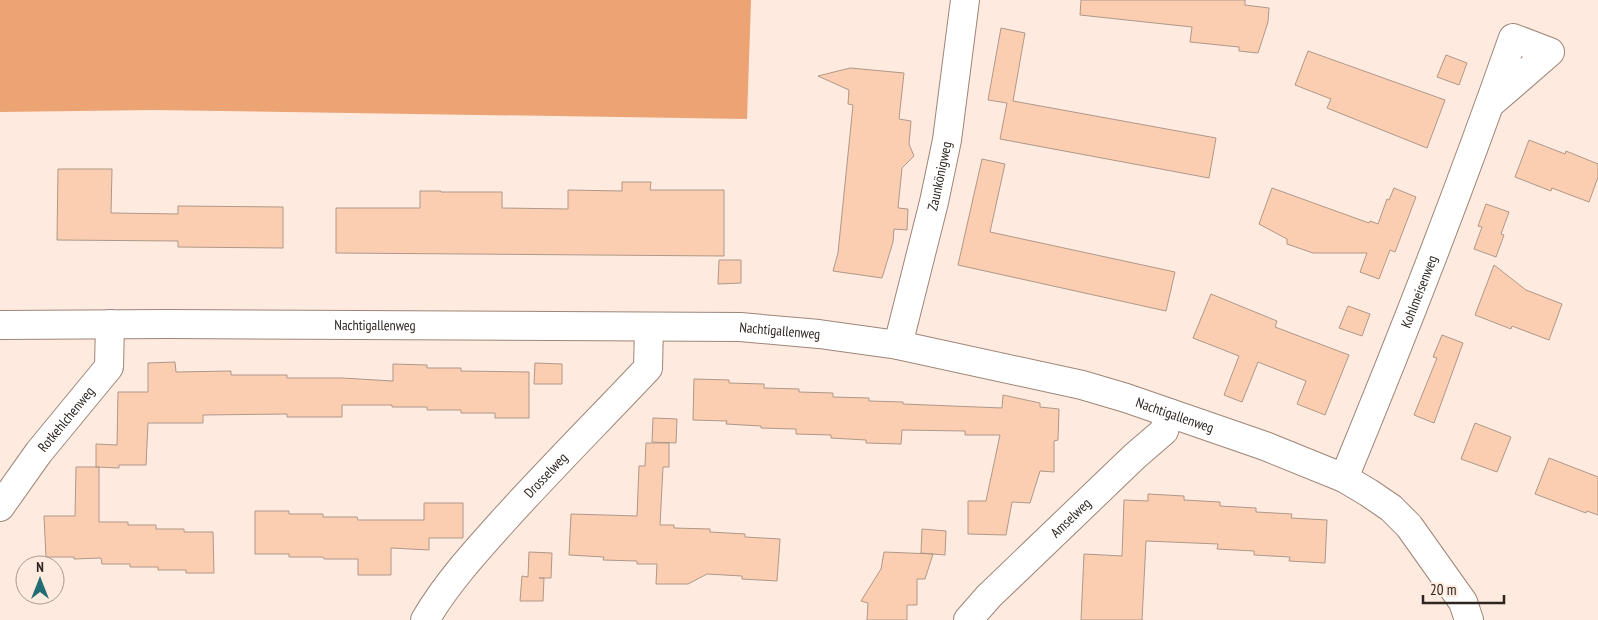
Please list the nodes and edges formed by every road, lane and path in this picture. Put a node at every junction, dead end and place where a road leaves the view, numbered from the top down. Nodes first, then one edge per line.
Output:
1 (965, 1) edge
2 (1490, 104) dead end
3 (110, 324) junction
4 (0, 325) edge
5 (650, 327) junction
6 (898, 345) junction
7 (1169, 413) junction
8 (1344, 478) junction
9 (0, 507) edge
10 (425, 620) edge
11 (968, 620) edge
12 (1469, 620) edge

1 - 6 street, Zaunkönigweg
2 - 8 street, Kohlmeisenweg
3 - 4 street, Nachtigallenweg
3 - 5 street, Nachtigallenweg
3 - 9 street, Rotkehlchenweg
5 - 6 street, Nachtigallenweg
5 - 10 street, Drosselweg
6 - 7 street, Nachtigallenweg
7 - 8 street, Nachtigallenweg
7 - 11 street, Amselweg
8 - 12 street, Nachtigallenweg

